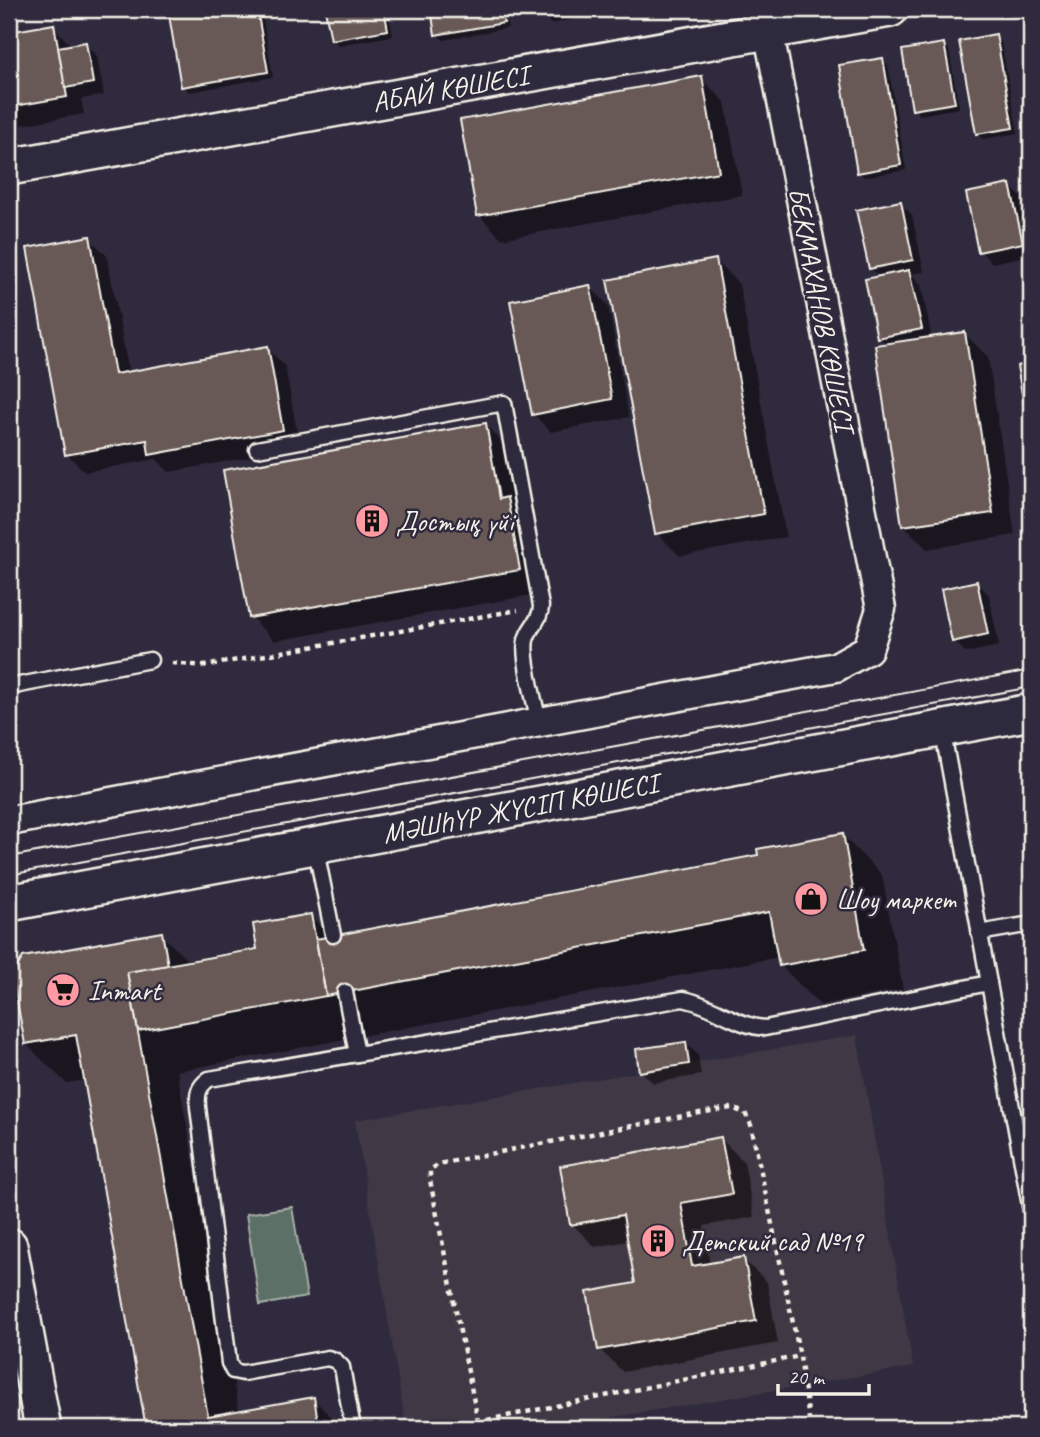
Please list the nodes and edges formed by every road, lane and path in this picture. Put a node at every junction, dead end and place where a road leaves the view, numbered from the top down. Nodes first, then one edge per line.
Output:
1 (890, 9) edge
2 (766, 20) edge
3 (9, 167) edge
4 (257, 449) dead end
5 (541, 606) junction
6 (150, 660) joint
7 (9, 687) edge
8 (1031, 712) edge
9 (538, 722) junction
10 (942, 728) junction
11 (9, 821) edge
12 (315, 845) junction
13 (9, 903) edge
14 (1031, 924) edge
15 (979, 933) junction
16 (333, 935) dead end
17 (989, 983) junction
18 (345, 992) dead end
19 (357, 1054) junction
20 (1031, 1207) edge
21 (9, 1246) edge
22 (800, 1356) junction
23 (809, 1420) dead end
24 (478, 1422) junction
25 (43, 1428) edge
26 (353, 1428) edge
27 (449, 1428) edge

1 - 2 street, АБАЙ КӨШЕСІ
2 - 3 street, АБАЙ КӨШЕСІ
2 - 9 street, БЕКМАХАНОВ КӨШЕСІ
4 - 5 lane
5 - 6 path
5 - 9 lane
6 - 7 lane
8 - 10 street, МӘШҺҮР ЖҮСІП КӨШЕСІ
9 - 11 street
10 - 12 street, МӘШҺҮР ЖҮСІП КӨШЕСІ
10 - 15 lane
12 - 13 street, МӘШҺҮР ЖҮСІП КӨШЕСІ
12 - 16 lane
14 - 15 lane
15 - 17 lane
17 - 19 lane
17 - 20 lane
18 - 19 lane
19 - 26 lane
21 - 25 street
22 - 23 path
22 - 24 path
22 - 24 path
24 - 27 path

